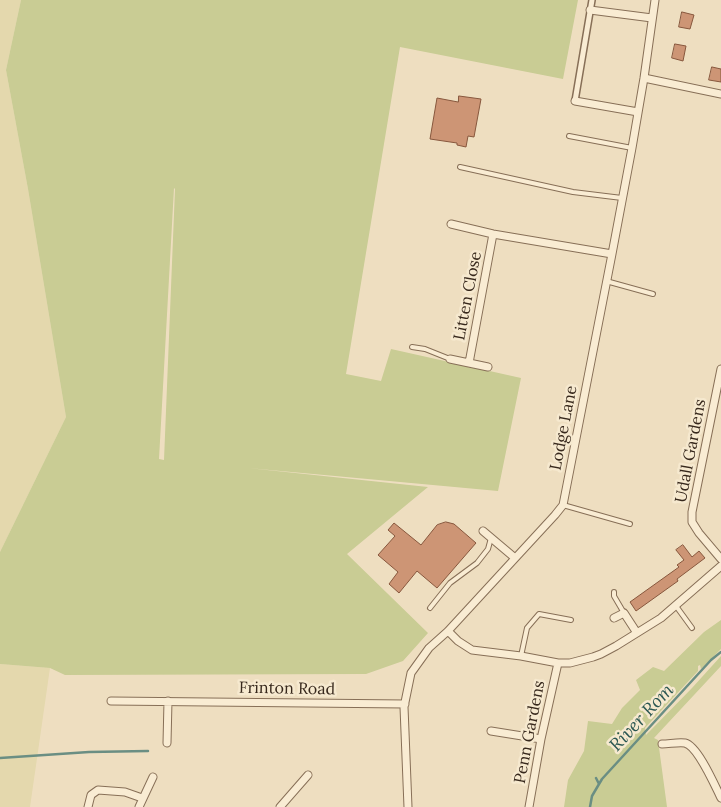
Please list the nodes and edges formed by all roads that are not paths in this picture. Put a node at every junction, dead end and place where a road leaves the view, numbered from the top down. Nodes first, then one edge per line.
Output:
1 (592, 0) edge
2 (655, 0) edge
3 (590, 10) junction
4 (652, 18) junction
5 (644, 78) junction
6 (721, 94) edge
7 (575, 101) joint
8 (638, 112) junction
9 (569, 136) dead end
10 (632, 148) junction
11 (460, 167) dead end
12 (622, 198) junction
13 (451, 224) dead end
14 (493, 234) junction
15 (612, 254) junction
16 (606, 281) junction
17 (652, 294) dead end
18 (412, 347) dead end
19 (450, 359) joint
20 (469, 363) junction
21 (488, 367) dead end
22 (721, 369) edge
23 (563, 505) junction
24 (630, 524) dead end
25 (483, 532) dead end
26 (491, 538) junction
27 (515, 558) junction
28 (721, 559) edge
29 (721, 566) edge
30 (614, 592) dead end
31 (676, 606) junction
32 (430, 608) dead end
33 (624, 613) junction
34 (614, 618) dead end
35 (571, 620) dead end
36 (692, 628) dead end
37 (448, 631) junction
38 (637, 633) junction
39 (521, 656) junction
40 (558, 663) junction
41 (111, 701) dead end
42 (168, 701) junction
43 (405, 704) junction
44 (491, 731) dead end
45 (541, 739) junction
46 (168, 743) dead end
47 (662, 744) dead end
48 (308, 775) dead end
49 (153, 777) dead end
50 (142, 798) junction
51 (721, 798) edge
52 (88, 807) edge
53 (139, 807) edge
54 (280, 807) edge
55 (408, 807) edge
56 (530, 807) edge

1 - 3 street
2 - 4 street, Lodge Lane
3 - 4 street
3 - 7 street
4 - 5 street, Lodge Lane
5 - 6 street
5 - 8 street, Lodge Lane
7 - 8 street
8 - 10 street, Lodge Lane
9 - 10 lane
10 - 12 street, Lodge Lane
11 - 12 lane
12 - 15 street, Lodge Lane
13 - 14 street, Litten Close
14 - 15 street, Litten Close
14 - 20 street, Litten Close
15 - 16 street, Lodge Lane
16 - 17 lane
16 - 23 street, Lodge Lane
18 - 19 lane
19 - 20 street
20 - 21 street
22 - 28 street, Udall Gardens
23 - 24 lane
23 - 27 street
25 - 26 street
26 - 27 street
26 - 32 lane
27 - 37 street
29 - 31 street
30 - 33 lane
31 - 36 lane
31 - 38 street
33 - 34 street
33 - 38 street
35 - 39 lane
37 - 39 street
37 - 43 street
38 - 40 street
39 - 40 street
40 - 45 street, Penn Gardens
41 - 42 street, Frinton Road
42 - 43 street, Frinton Road
42 - 46 street
43 - 55 street
44 - 45 street
45 - 56 street, Penn Gardens
47 - 51 street
48 - 54 street
49 - 50 street
50 - 52 street
50 - 53 street

